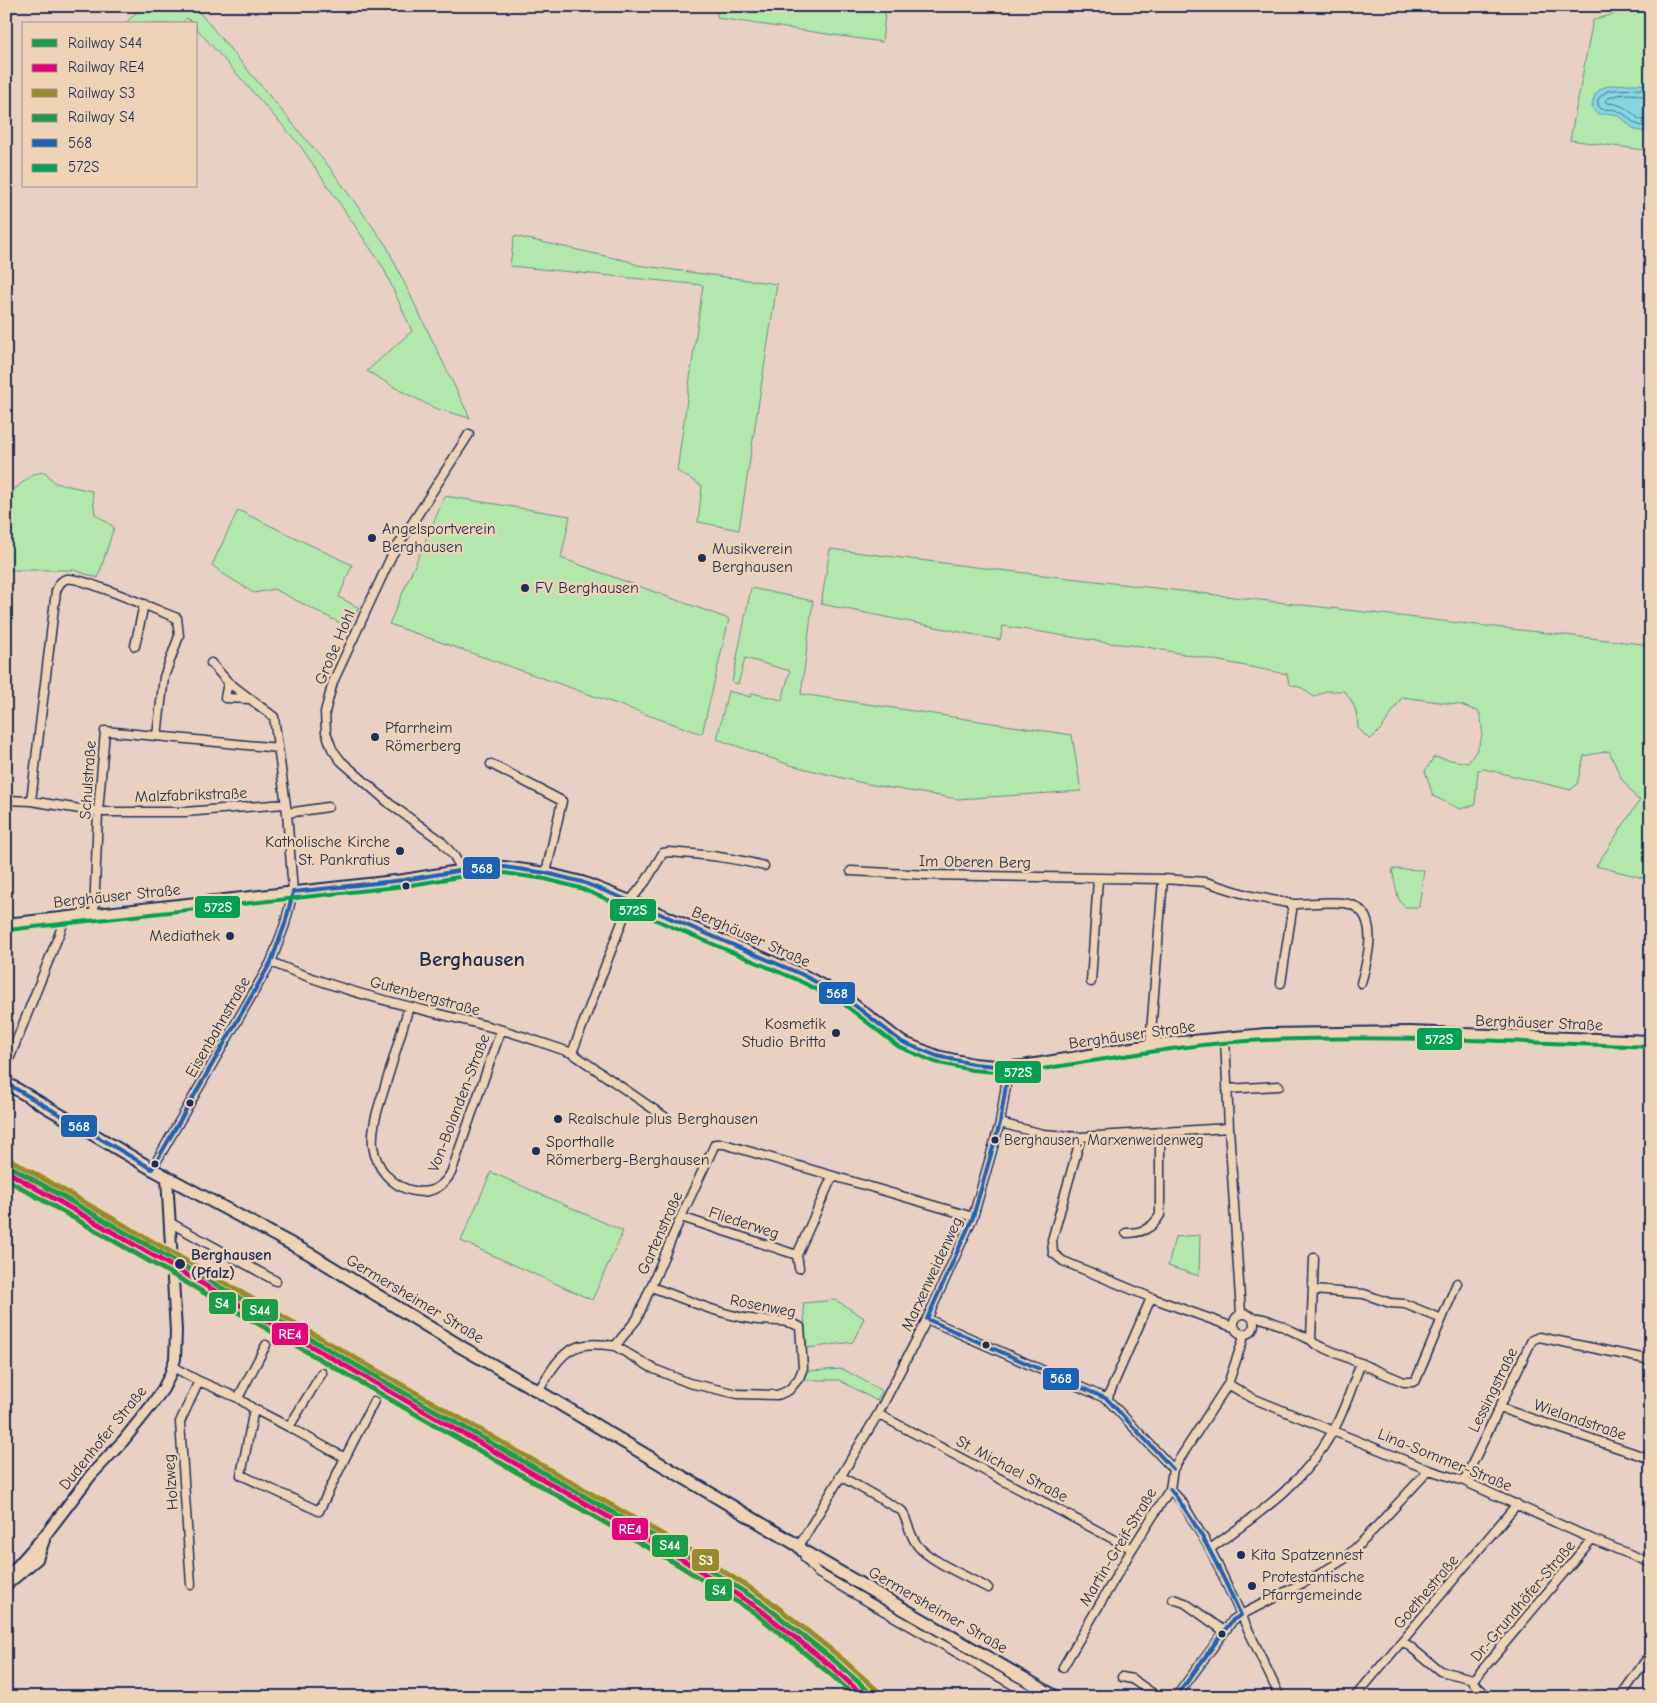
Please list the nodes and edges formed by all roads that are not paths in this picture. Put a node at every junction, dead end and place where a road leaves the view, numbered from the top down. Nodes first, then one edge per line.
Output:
1 (469, 434) dead end
2 (144, 604) junction
3 (135, 646) dead end
4 (211, 663) dead end
5 (228, 682) junction
6 (250, 699) junction
7 (157, 736) junction
8 (278, 748) junction
9 (491, 764) dead end
10 (6, 801) edge
11 (31, 801) junction
12 (285, 804) junction
13 (328, 807) dead end
14 (98, 812) junction
15 (287, 813) junction
16 (764, 866) dead end
17 (458, 871) junction
18 (851, 871) dead end
19 (546, 873) junction
20 (1098, 879) junction
21 (1163, 879) junction
22 (293, 892) junction
23 (630, 901) junction
24 (1293, 904) junction
25 (94, 914) junction
26 (66, 917) junction
27 (6, 924) edge
28 (271, 962) junction
29 (1090, 982) dead end
30 (1281, 983) dead end
31 (1361, 983) dead end
32 (409, 1006) junction
33 (501, 1030) junction
34 (1225, 1038) junction
35 (1651, 1041) edge
36 (1150, 1045) junction
37 (572, 1054) junction
38 (6, 1067) edge
39 (1007, 1067) junction
40 (6, 1082) edge
41 (1279, 1086) dead end
42 (1227, 1089) junction
43 (665, 1116) dead end
44 (1000, 1123) junction
45 (1229, 1128) junction
46 (1160, 1132) junction
47 (1081, 1137) junction
48 (152, 1169) junction
49 (167, 1177) junction
50 (832, 1177) junction
51 (681, 1217) junction
52 (973, 1217) junction
53 (169, 1222) junction
54 (1126, 1232) dead end
55 (797, 1255) junction
56 (1314, 1258) dead end
57 (799, 1268) dead end
58 (276, 1281) dead end
59 (1457, 1283) dead end
60 (651, 1287) junction
61 (1313, 1290) junction
62 (1150, 1298) junction
63 (1241, 1314) junction
64 (1253, 1318) junction
65 (1442, 1318) junction
66 (927, 1319) junction
67 (1234, 1325) junction
68 (1243, 1334) junction
69 (1311, 1340) junction
70 (266, 1345) dead end
71 (615, 1346) junction
72 (1651, 1360) edge
73 (1361, 1364) junction
74 (173, 1367) junction
75 (322, 1373) dead end
76 (199, 1381) junction
77 (1228, 1384) junction
78 (538, 1391) junction
79 (238, 1398) junction
80 (1106, 1399) junction
81 (374, 1401) dead end
82 (1500, 1408) junction
83 (254, 1409) junction
84 (878, 1414) junction
85 (289, 1427) junction
86 (1334, 1430) junction
87 (345, 1458) junction
88 (1651, 1458) edge
89 (1173, 1469) junction
90 (1429, 1470) junction
91 (840, 1476) junction
92 (1464, 1481) junction
93 (1170, 1489) junction
94 (1517, 1504) junction
95 (46, 1534) junction
96 (1592, 1539) junction
97 (801, 1548) junction
98 (1132, 1549) junction
99 (1210, 1549) junction
100 (1651, 1563) edge
101 (6, 1579) edge
102 (6, 1585) edge
103 (192, 1585) dead end
104 (988, 1588) dead end
105 (1173, 1599) dead end
106 (1241, 1615) junction
107 (1224, 1631) junction
108 (1403, 1641) junction
109 (1651, 1653) edge
110 (1063, 1667) dead end
111 (1122, 1677) dead end
112 (1473, 1679) junction
113 (1034, 1697) edge
114 (1056, 1697) edge
115 (1158, 1697) edge
116 (1176, 1697) edge
117 (1280, 1697) edge
118 (1355, 1697) edge
119 (1488, 1697) edge
120 (1620, 1697) edge

1 - 17 street, Große Hohl
2 - 3 street
2 - 7 street
2 - 11 street
4 - 5 street
5 - 6 street, Eisenbahnstraße
5 - 6 street
6 - 8 street, Eisenbahnstraße
7 - 8 street, Schulstraße
7 - 14 street, Schulstraße
8 - 12 street, Eisenbahnstraße
9 - 19 street
10 - 11 street, Malzfabrikstraße
11 - 14 street, Malzfabrikstraße
12 - 14 street, Malzfabrikstraße
12 - 15 street, Eisenbahnstraße
13 - 15 street
14 - 25 street, Schulstraße
15 - 22 street, Eisenbahnstraße
16 - 23 street
17 - 19 street, Berghäuser Straße
17 - 22 street, Berghäuser Straße
18 - 20 street, Im Oberen Berg
19 - 23 street, Berghäuser Straße
20 - 21 street, Im Oberen Berg
20 - 29 street
21 - 24 street, Im Oberen Berg
21 - 36 street
22 - 25 street, Berghäuser Straße
22 - 28 street, Eisenbahnstraße
23 - 37 street
23 - 39 street, Berghäuser Straße
24 - 30 street
24 - 31 street, Im Oberen Berg
25 - 26 street, Berghäuser Straße
26 - 27 street, Berghäuser Straße
26 - 38 street
28 - 32 street, Gutenbergstraße
28 - 48 street, Eisenbahnstraße
32 - 33 street, Gutenbergstraße
32 - 33 street, Von-Bolanden-Straße
33 - 37 street, Gutenbergstraße
34 - 35 street, Berghäuser Straße
34 - 36 street, Berghäuser Straße
34 - 42 street
36 - 39 street, Berghäuser Straße
37 - 43 street, Gutenbergstraße
39 - 44 street, Marxenweidenweg
40 - 48 main road, Germersheimer Straße
41 - 42 street
42 - 45 street
44 - 47 street
44 - 52 street, Marxenweidenweg
45 - 46 street
45 - 63 street
46 - 47 street
46 - 54 street
47 - 62 street
48 - 49 main road, Germersheimer Straße
49 - 53 street, Dudenhofer Straße
49 - 78 main road, Germersheimer Straße
50 - 51 street, Gartenstraße
50 - 52 street, Gartenstraße
50 - 55 street, Fliederweg
51 - 55 street, Fliederweg
51 - 60 street, Gartenstraße
52 - 66 street, Marxenweidenweg
53 - 58 street
53 - 74 street, Dudenhofer Straße
55 - 57 street, Fliederweg
56 - 61 street
59 - 65 street
60 - 71 street, Gartenstraße
60 - 71 street, Rosenweg
61 - 65 street
61 - 69 street
62 - 67 street
62 - 80 street
63 - 64 street
63 - 67 street
64 - 68 street, Martin-Greif-Straße
64 - 69 street
65 - 73 street
66 - 80 street
66 - 84 street, Marxenweidenweg
67 - 68 street
68 - 77 street, Martin-Greif-Straße
69 - 73 street
70 - 79 street
71 - 78 street
72 - 82 street, Lessingstraße
73 - 86 street
74 - 76 street
74 - 95 street, Dudenhofer Straße
75 - 85 street
76 - 79 street
76 - 103 street, Holzweg
77 - 86 street, Lina-Sommer-Straße
77 - 89 street, Martin-Greif-Straße
78 - 97 main road, Germersheimer Straße
79 - 83 street
80 - 89 street
81 - 87 street
82 - 88 street, Wielandstraße
82 - 92 street, Lessingstraße
83 - 85 street
83 - 87 street
84 - 91 street, Marxenweidenweg
84 - 98 street, St. Michael Straße
85 - 87 street
86 - 90 street, Lina-Sommer-Straße
86 - 99 street
89 - 93 street, Martin-Greif-Straße
90 - 92 street, Lina-Sommer-Straße
90 - 106 street
91 - 97 street, Marxenweidenweg
91 - 104 street
92 - 94 street, Lina-Sommer-Straße
93 - 98 street, Martin-Greif-Straße
93 - 99 street
94 - 96 street, Lina-Sommer-Straße
94 - 108 street, Goethestraße
95 - 101 street, Dudenhofer Straße
95 - 102 street, Dudenhofer Straße
96 - 100 street, Lina-Sommer-Straße
96 - 112 street, Dr.-Grundhöfer-Straße
97 - 113 street, Germersheimer Straße
97 - 114 main road, Germersheimer Straße
98 - 110 street, Martin-Greif-Straße
99 - 106 street
105 - 107 street
106 - 107 street
106 - 117 street
107 - 116 street
108 - 112 street, Dr.-Grundhöfer-Straße
108 - 118 street, Goethestraße
109 - 120 street
111 - 115 street
112 - 119 street, Dr.-Grundhöfer-Straße

